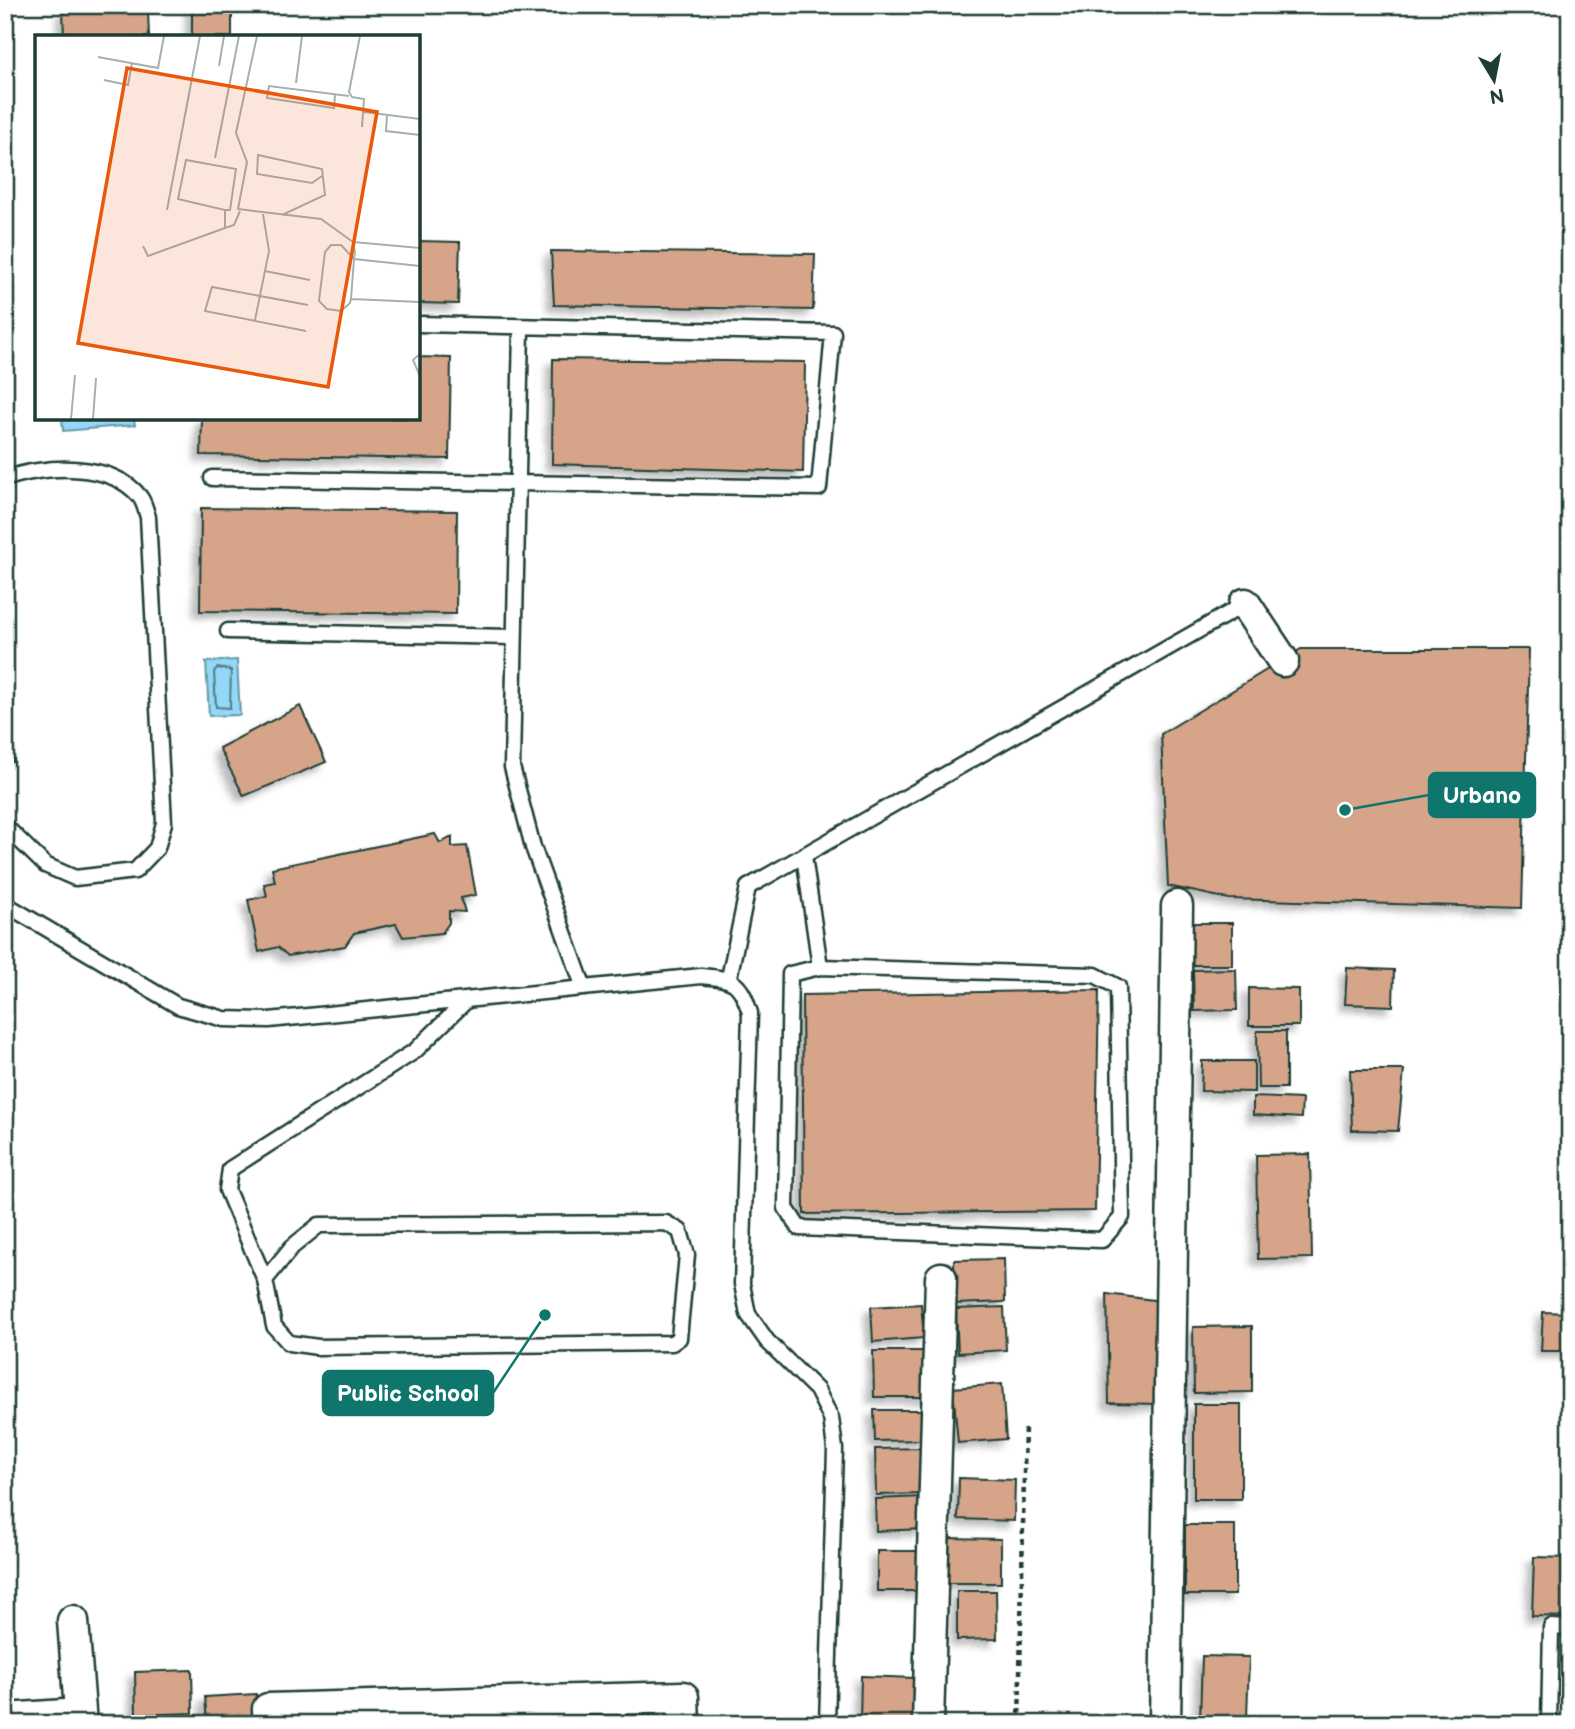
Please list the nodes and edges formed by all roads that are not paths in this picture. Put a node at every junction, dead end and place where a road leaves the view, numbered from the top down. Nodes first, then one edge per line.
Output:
1 (420, 324) edge
2 (522, 328) junction
3 (212, 478) dead end
4 (5, 480) edge
5 (519, 483) junction
6 (1245, 604) joint
7 (228, 631) dead end
8 (512, 636) junction
9 (1283, 661) dead end
10 (5, 826) edge
11 (804, 856) junction
12 (6, 906) edge
13 (1177, 906) dead end
14 (820, 967) junction
15 (729, 978) junction
16 (584, 988) junction
17 (467, 1000) junction
18 (941, 1278) dead end
19 (265, 1280) junction
20 (74, 1620) dead end
21 (1570, 1628) edge
22 (5, 1719) edge
23 (81, 1719) edge
24 (269, 1724) edge
25 (684, 1724) edge
26 (827, 1724) edge
27 (928, 1724) edge
28 (1165, 1724) edge
29 (1549, 1724) edge

1 - 2 lane
2 - 5 lane
2 - 5 lane
3 - 5 lane
4 - 10 lane
5 - 8 lane
6 - 9 street
6 - 11 lane
7 - 8 lane
8 - 16 lane
11 - 14 lane
11 - 15 lane
12 - 17 lane
13 - 28 street
14 - 14 lane
15 - 16 lane
15 - 26 lane
16 - 17 lane
17 - 19 lane
18 - 27 street
19 - 19 lane
20 - 23 street
21 - 29 lane
22 - 23 street
24 - 25 street

